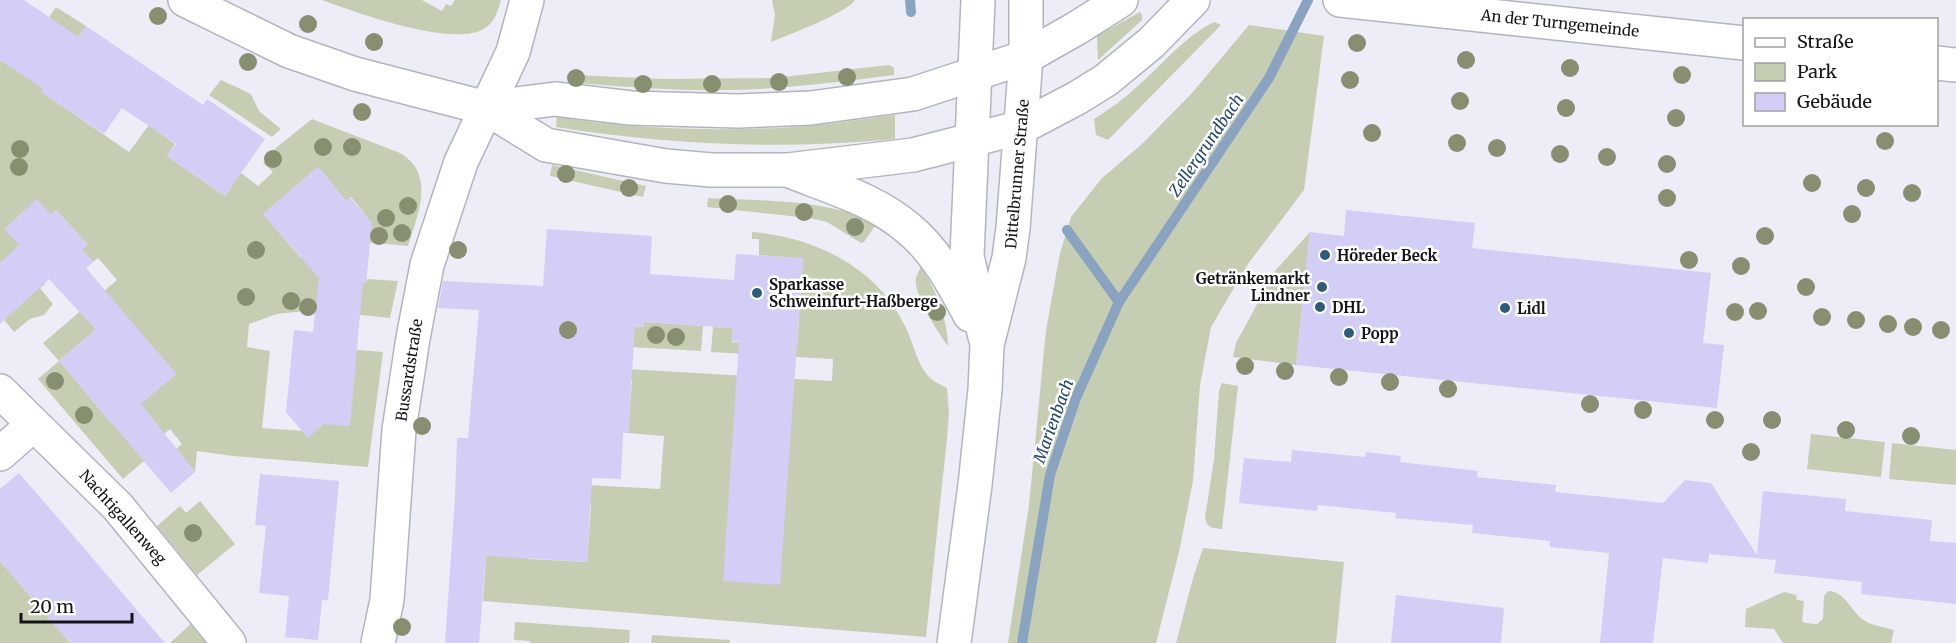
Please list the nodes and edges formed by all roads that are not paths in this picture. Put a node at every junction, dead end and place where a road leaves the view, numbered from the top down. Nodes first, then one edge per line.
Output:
1 (186, 0) edge
2 (527, 0) edge
3 (978, 0) edge
4 (1026, 0) edge
5 (1121, 0) edge
6 (1193, 0) edge
7 (1340, 0) edge
8 (1743, 43) edge
9 (1026, 57) junction
10 (1938, 63) edge
11 (1956, 65) edge
12 (974, 75) junction
13 (486, 108) junction
14 (1022, 127) junction
15 (971, 141) junction
16 (788, 170) junction
17 (987, 345) junction
18 (0, 391) edge
19 (33, 425) junction
20 (0, 454) edge
21 (229, 643) edge
22 (378, 643) edge
23 (954, 643) edge

1 - 13 street
2 - 13 street, Bussardstraße
3 - 12 street, Dittelbrunner Straße
4 - 9 street, Dittelbrunner Straße
5 - 9 street
6 - 14 street
7 - 8 street, An der Turngemeinde
9 - 12 street
9 - 14 street, Dittelbrunner Straße
10 - 11 street
12 - 13 street
12 - 15 street, Dittelbrunner Straße
13 - 16 street
13 - 22 street, Bussardstraße
14 - 15 street
14 - 17 street, Dittelbrunner Straße
15 - 16 street
15 - 17 street, Dittelbrunner Straße
16 - 17 street
17 - 23 street, Dittelbrunner Straße
18 - 19 street, Nachtigallenweg
19 - 20 street
19 - 21 street, Nachtigallenweg

